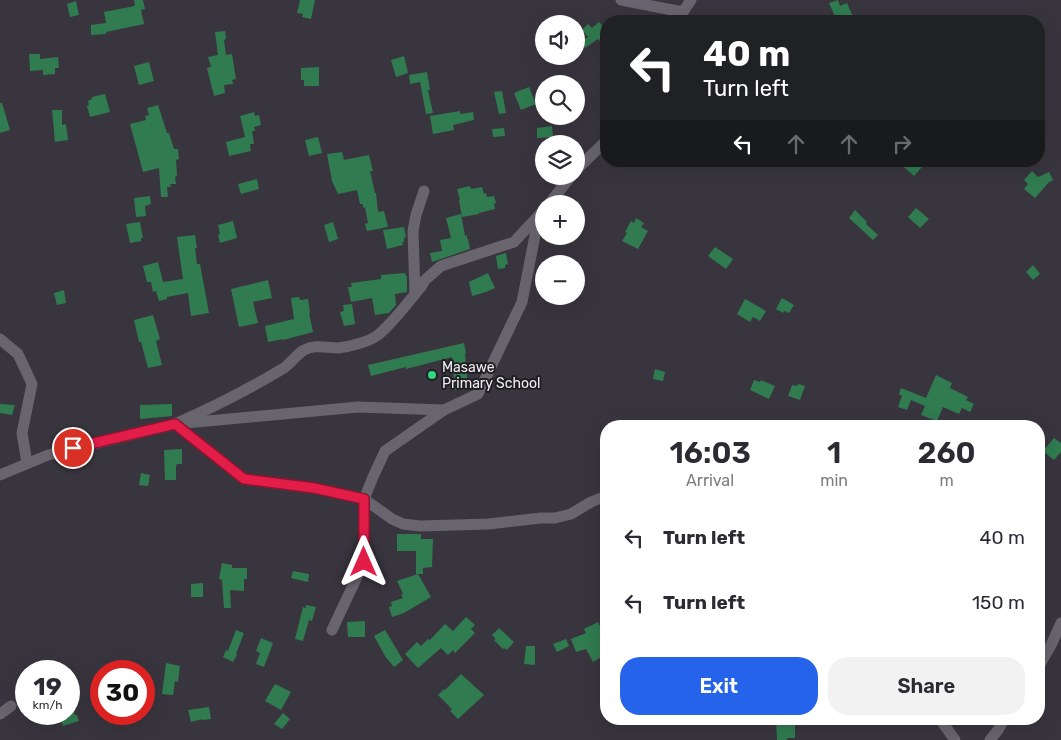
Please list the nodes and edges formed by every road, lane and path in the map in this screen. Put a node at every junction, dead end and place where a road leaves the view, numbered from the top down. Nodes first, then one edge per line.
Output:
1 (621, 0) edge
2 (691, 0) edge
3 (677, 15) edge
4 (682, 15) edge
5 (600, 147) edge
6 (585, 161) edge
7 (564, 185) edge
8 (424, 191) dead end
9 (556, 195) edge
10 (535, 219) edge
11 (535, 240) edge
12 (415, 294) junction
13 (0, 339) edge
14 (444, 410) junction
15 (175, 424) junction
16 (27, 463) junction
17 (0, 475) edge
18 (600, 498) edge
19 (364, 499) junction
20 (1061, 623) edge
21 (332, 630) dead end
22 (1045, 656) edge
23 (12, 706) dead end
24 (0, 714) edge
25 (944, 725) edge
26 (1001, 725) edge
27 (955, 740) edge
28 (990, 740) edge

1 - 3 street
2 - 4 street
5 - 6 street
7 - 9 street
8 - 12 street
10 - 12 street
11 - 14 street
12 - 15 street
13 - 16 street
14 - 15 street
14 - 19 street
15 - 16 street
15 - 19 street
16 - 17 street
18 - 19 street
19 - 21 street
20 - 22 street
23 - 24 street
25 - 27 street
26 - 28 street

